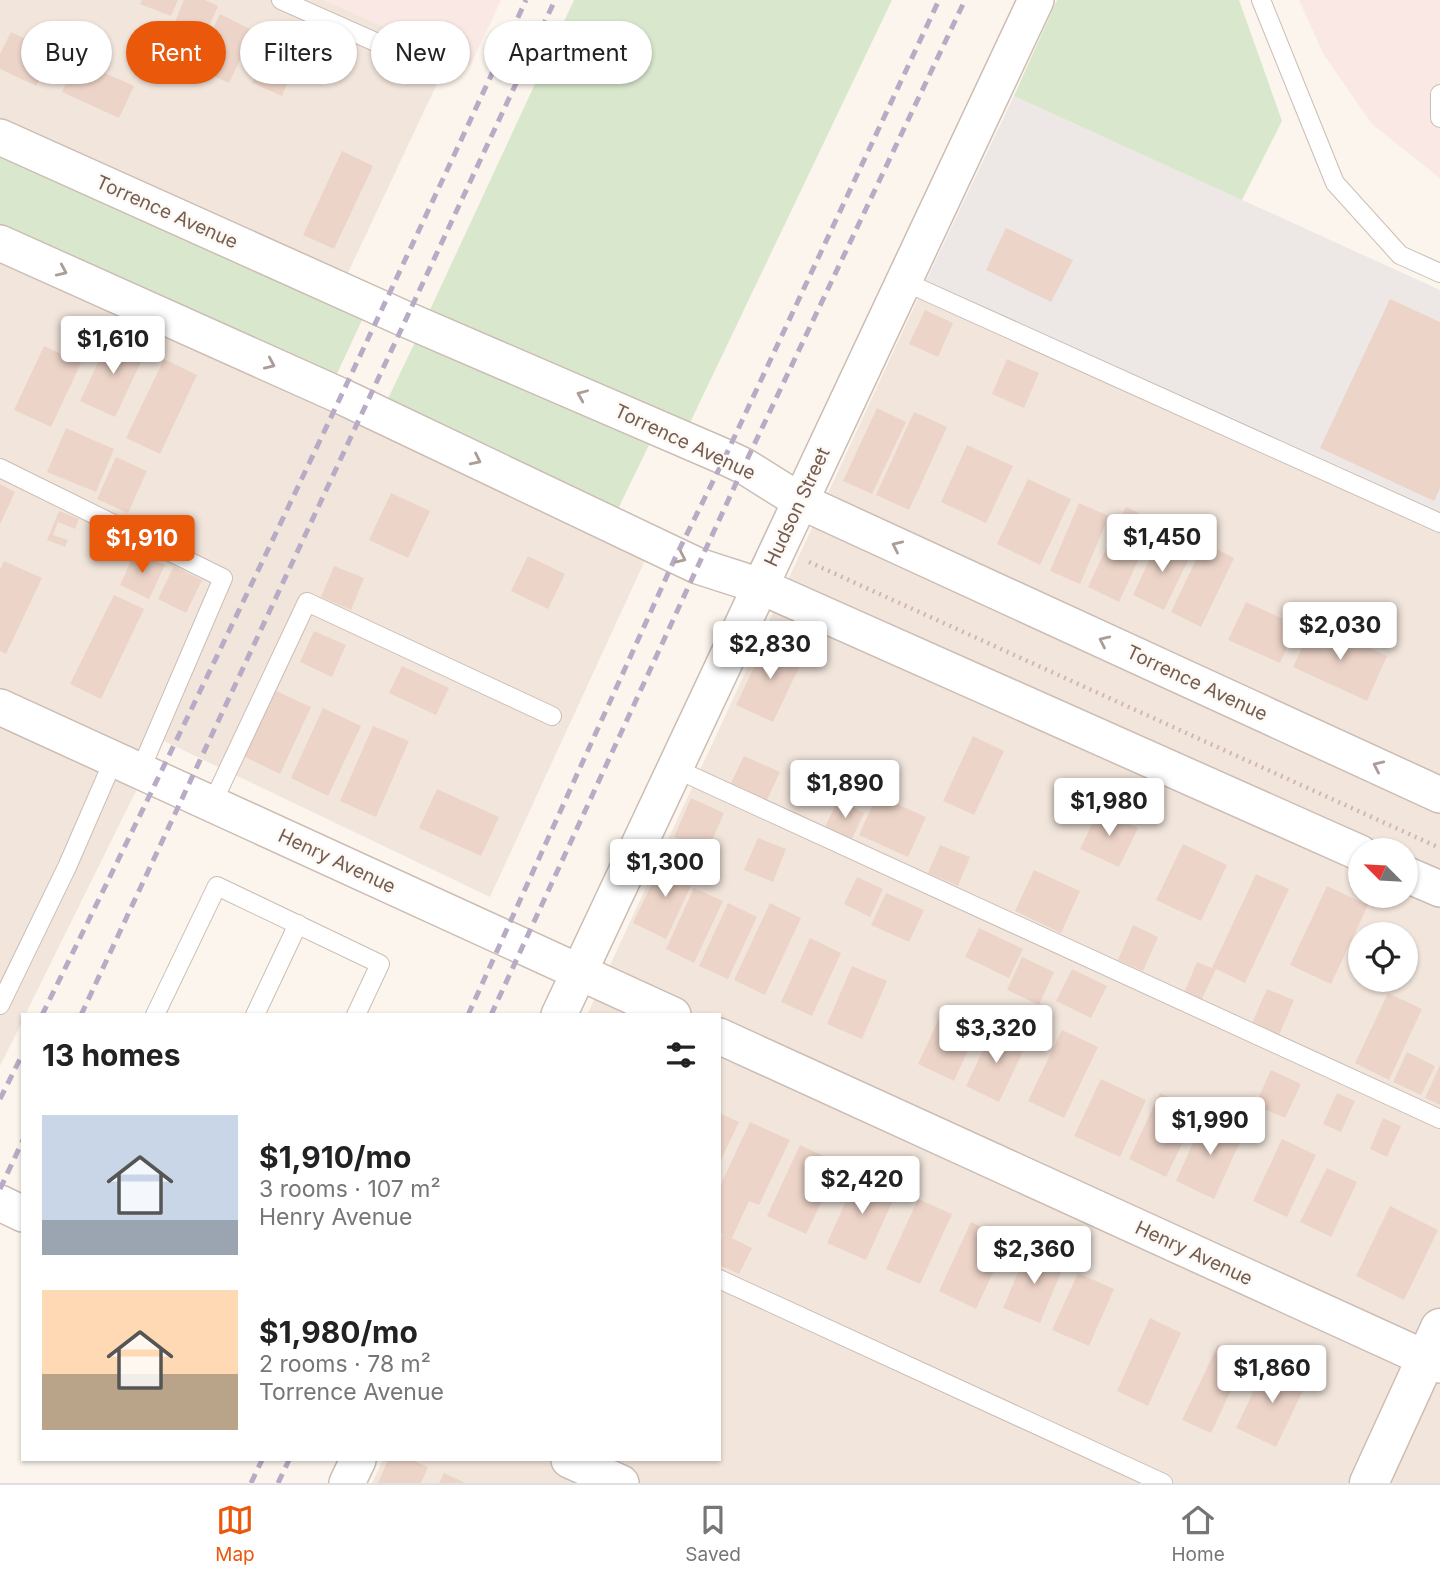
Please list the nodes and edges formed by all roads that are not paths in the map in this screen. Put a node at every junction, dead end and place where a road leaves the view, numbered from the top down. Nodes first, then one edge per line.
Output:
1 (281, 0) edge
2 (1035, 0) edge
3 (1261, 0) edge
4 (371, 40) edge
5 (1440, 94) edge
6 (1440, 118) edge
7 (0, 137) edge
8 (0, 243) edge
9 (1440, 273) edge
10 (903, 281) junction
11 (0, 468) edge
12 (800, 501) junction
13 (1440, 523) edge
14 (760, 586) junction
15 (0, 707) edge
16 (552, 716) dead end
17 (127, 765) junction
18 (674, 768) junction
19 (1440, 795) edge
20 (212, 804) junction
21 (1348, 848) edge
22 (1418, 880) edge
23 (1440, 889) edge
24 (298, 924) junction
25 (0, 961) edge
26 (17, 970) junction
27 (578, 972) junction
28 (0, 1005) edge
29 (156, 1013) edge
30 (256, 1013) edge
31 (357, 1013) edge
32 (560, 1013) edge
33 (669, 1013) edge
34 (721, 1037) edge
35 (1440, 1119) edge
36 (0, 1203) edge
37 (21, 1213) edge
38 (721, 1280) edge
39 (1435, 1350) edge
40 (358, 1461) edge
41 (571, 1461) edge
42 (347, 1483) edge
43 (621, 1483) edge
44 (1163, 1483) edge
45 (1368, 1483) edge

1 - 4 lane
2 - 10 street, Hudson Street
3 - 9 lane
5 - 6 lane
12 -> 7 street, Torrence Avenue
8 -> 14 street
10 - 12 street, Hudson Street
10 - 13 lane
11 - 17 lane
12 - 14 street, Hudson Street
19 -> 12 street, Torrence Avenue
14 - 18 street, Hudson Street
14 - 21 street
15 - 17 street, Henry Avenue
16 - 20 lane
17 - 20 street, Henry Avenue
17 - 26 lane
18 - 27 street, Hudson Street
18 - 35 lane
20 - 27 street, Henry Avenue
22 - 23 street
24 - 29 lane
24 - 30 lane
24 - 31 lane
25 - 26 lane
26 - 28 lane
27 - 32 street, Hudson Street
27 - 33 street, Henry Avenue
34 - 39 street, Henry Avenue
36 - 37 street
38 - 44 lane
39 - 45 main road
40 - 42 street
41 - 43 street

